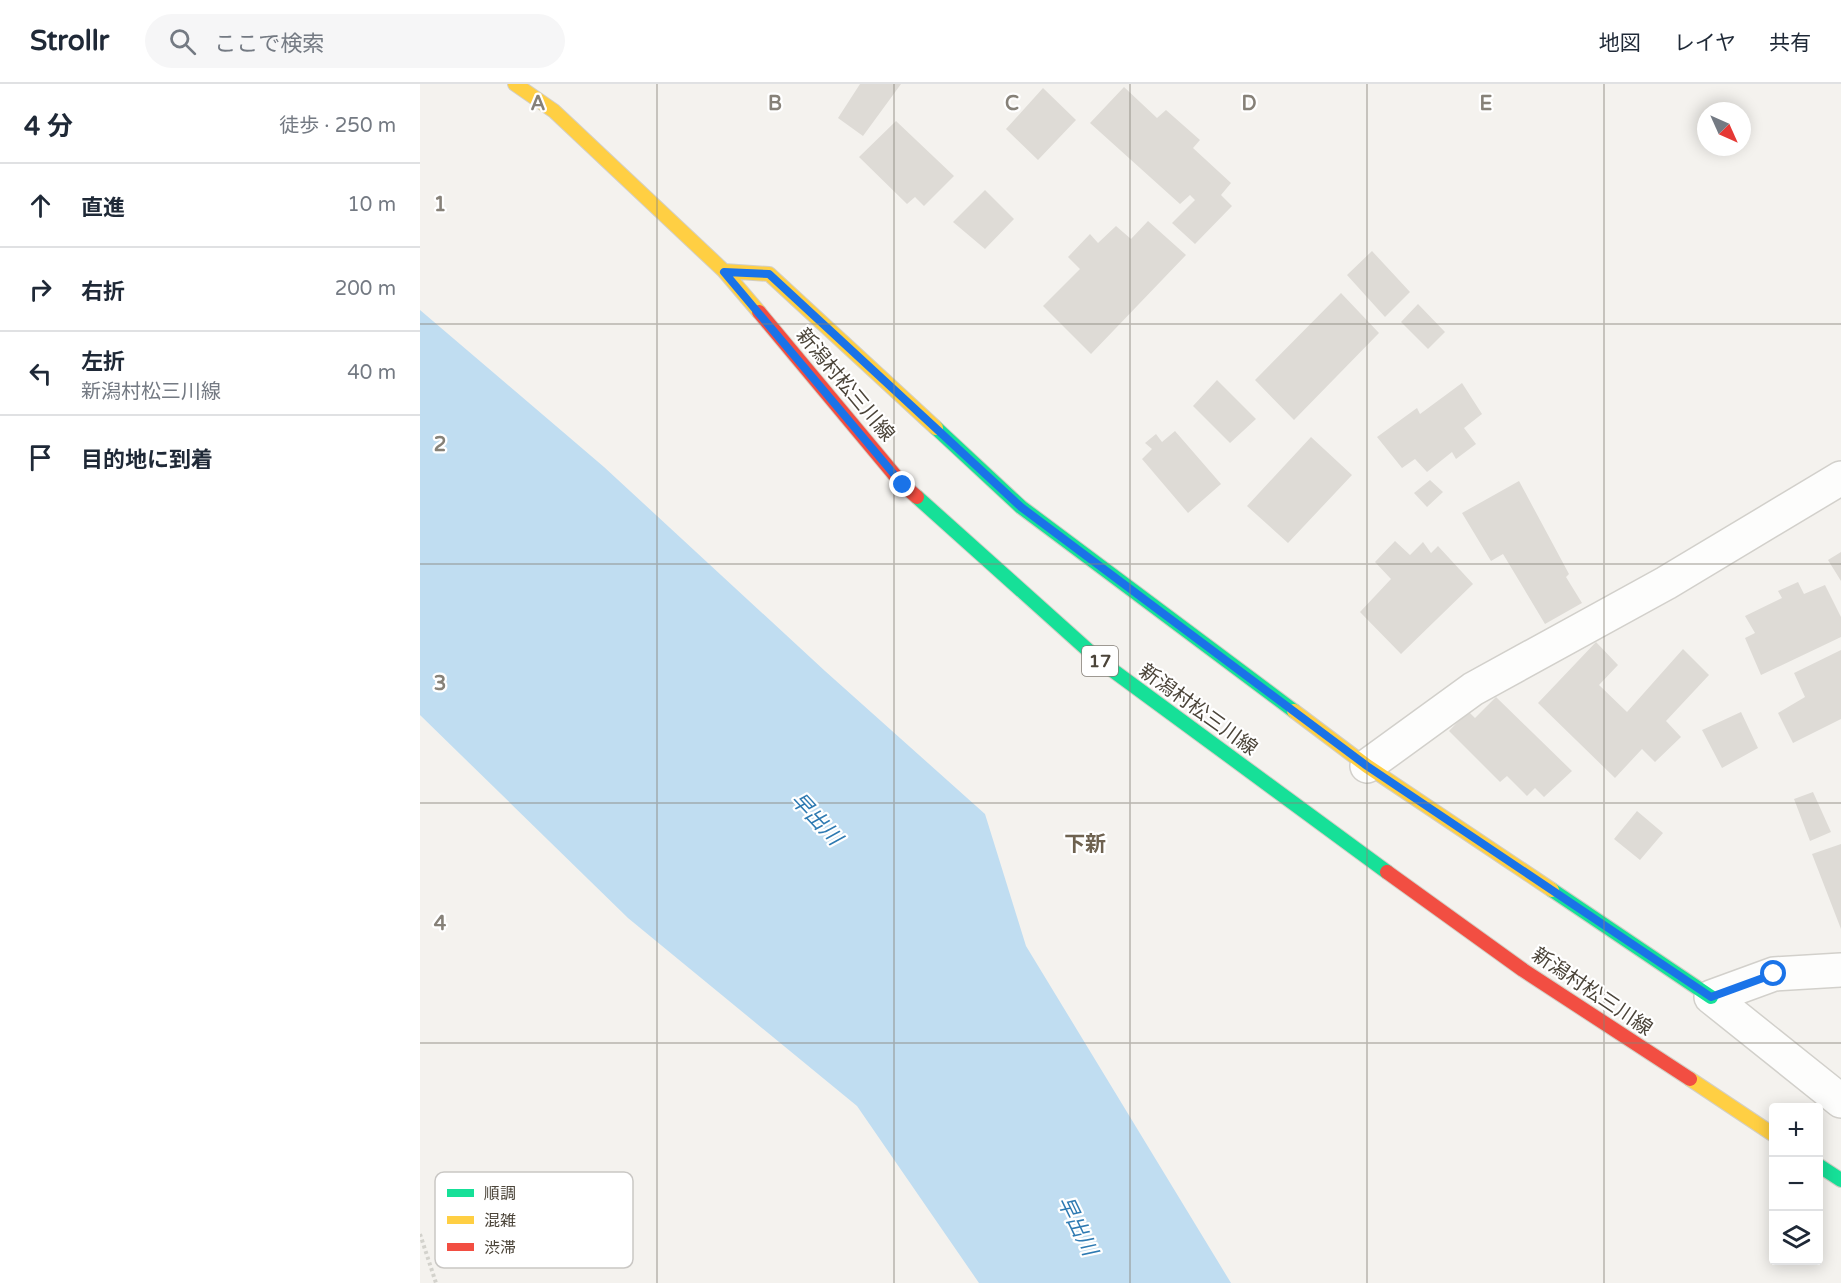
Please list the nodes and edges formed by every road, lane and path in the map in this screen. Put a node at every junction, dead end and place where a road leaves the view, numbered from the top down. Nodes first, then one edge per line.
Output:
1 (515, 84) edge
2 (724, 272) junction
3 (1841, 478) edge
4 (1367, 766) junction
5 (1841, 970) edge
6 (1711, 997) junction
7 (1841, 1101) edge
8 (1769, 1132) edge
9 (1823, 1168) edge
10 (1841, 1180) edge
11 (420, 1234) edge
12 (436, 1283) edge

1 - 2 main road, 新潟村松三川線 / 17
2 - 4 main road
2 - 8 main road, 新潟村松三川線 / 17
3 - 4 street
4 - 6 main road
5 - 6 street
6 - 7 street
9 - 10 main road
11 - 12 path

